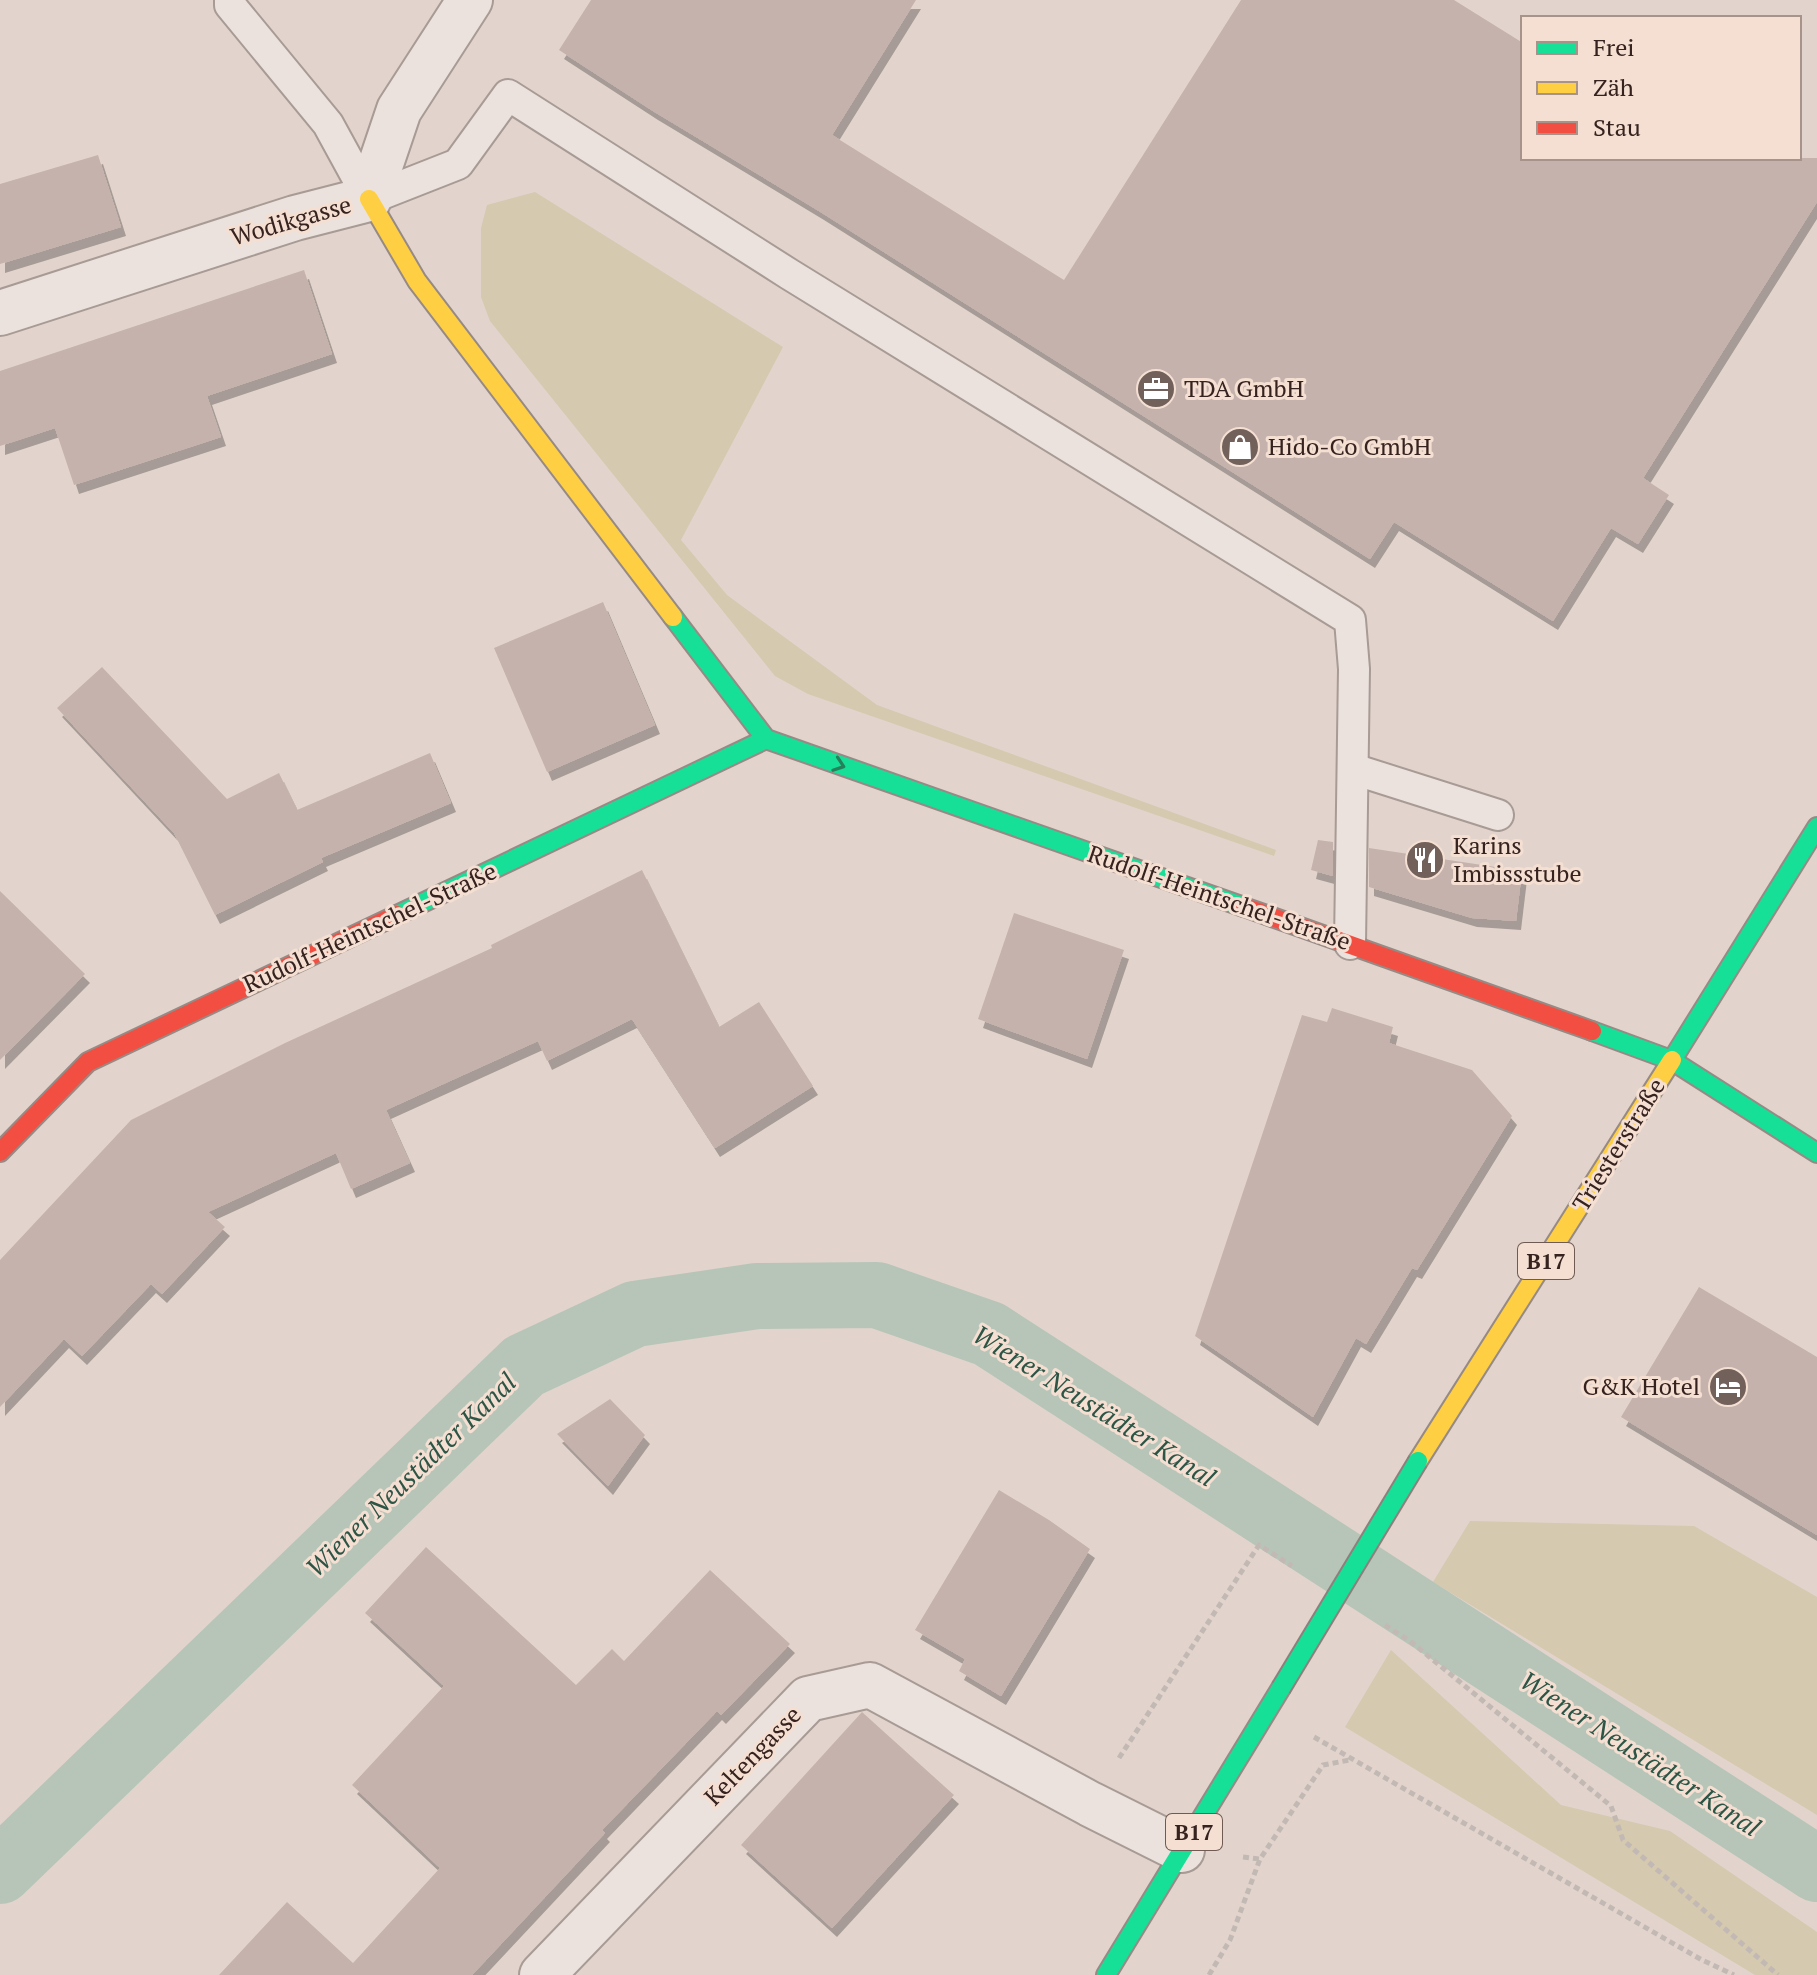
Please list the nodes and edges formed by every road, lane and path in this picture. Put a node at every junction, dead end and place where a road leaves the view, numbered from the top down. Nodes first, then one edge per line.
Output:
1 (230, 0) edge
2 (470, 0) edge
3 (369, 199) junction
4 (0, 313) edge
5 (766, 739) junction
6 (1353, 769) junction
7 (1498, 815) dead end
8 (1817, 827) edge
9 (1350, 944) junction
10 (1671, 1060) junction
11 (0, 1152) edge
12 (1817, 1153) edge
13 (1297, 1569) dead end
14 (1372, 1617) dead end
15 (1267, 1710) junction
16 (1132, 1739) dead end
17 (1352, 1759) junction
18 (1182, 1850) junction
19 (1260, 1859) junction
20 (542, 1975) edge
21 (1106, 1975) edge
22 (1209, 1975) edge
23 (1734, 1975) edge
24 (1778, 1975) edge

1 - 3 lane
2 - 3 street, Wodikgasse
3 - 4 street, Wodikgasse
3 - 5 street
3 - 6 lane
5 -> 9 street, Rudolf-Heintschel-Straße
5 - 11 street, Rudolf-Heintschel-Straße
6 - 7 lane
6 - 9 lane
8 - 10 street, Triesterstraße / B17
9 - 10 street, Rudolf-Heintschel-Straße
10 - 12 street, Rudolf-Heintschel-Straße
10 - 15 street, Triesterstraße / B17, bridge
13 - 16 path
14 - 24 path
15 - 17 path
15 - 18 street, B17
17 - 19 path
17 - 23 path
18 - 19 path
18 - 20 street, Keltengasse
18 - 21 street, B17
19 - 22 path

